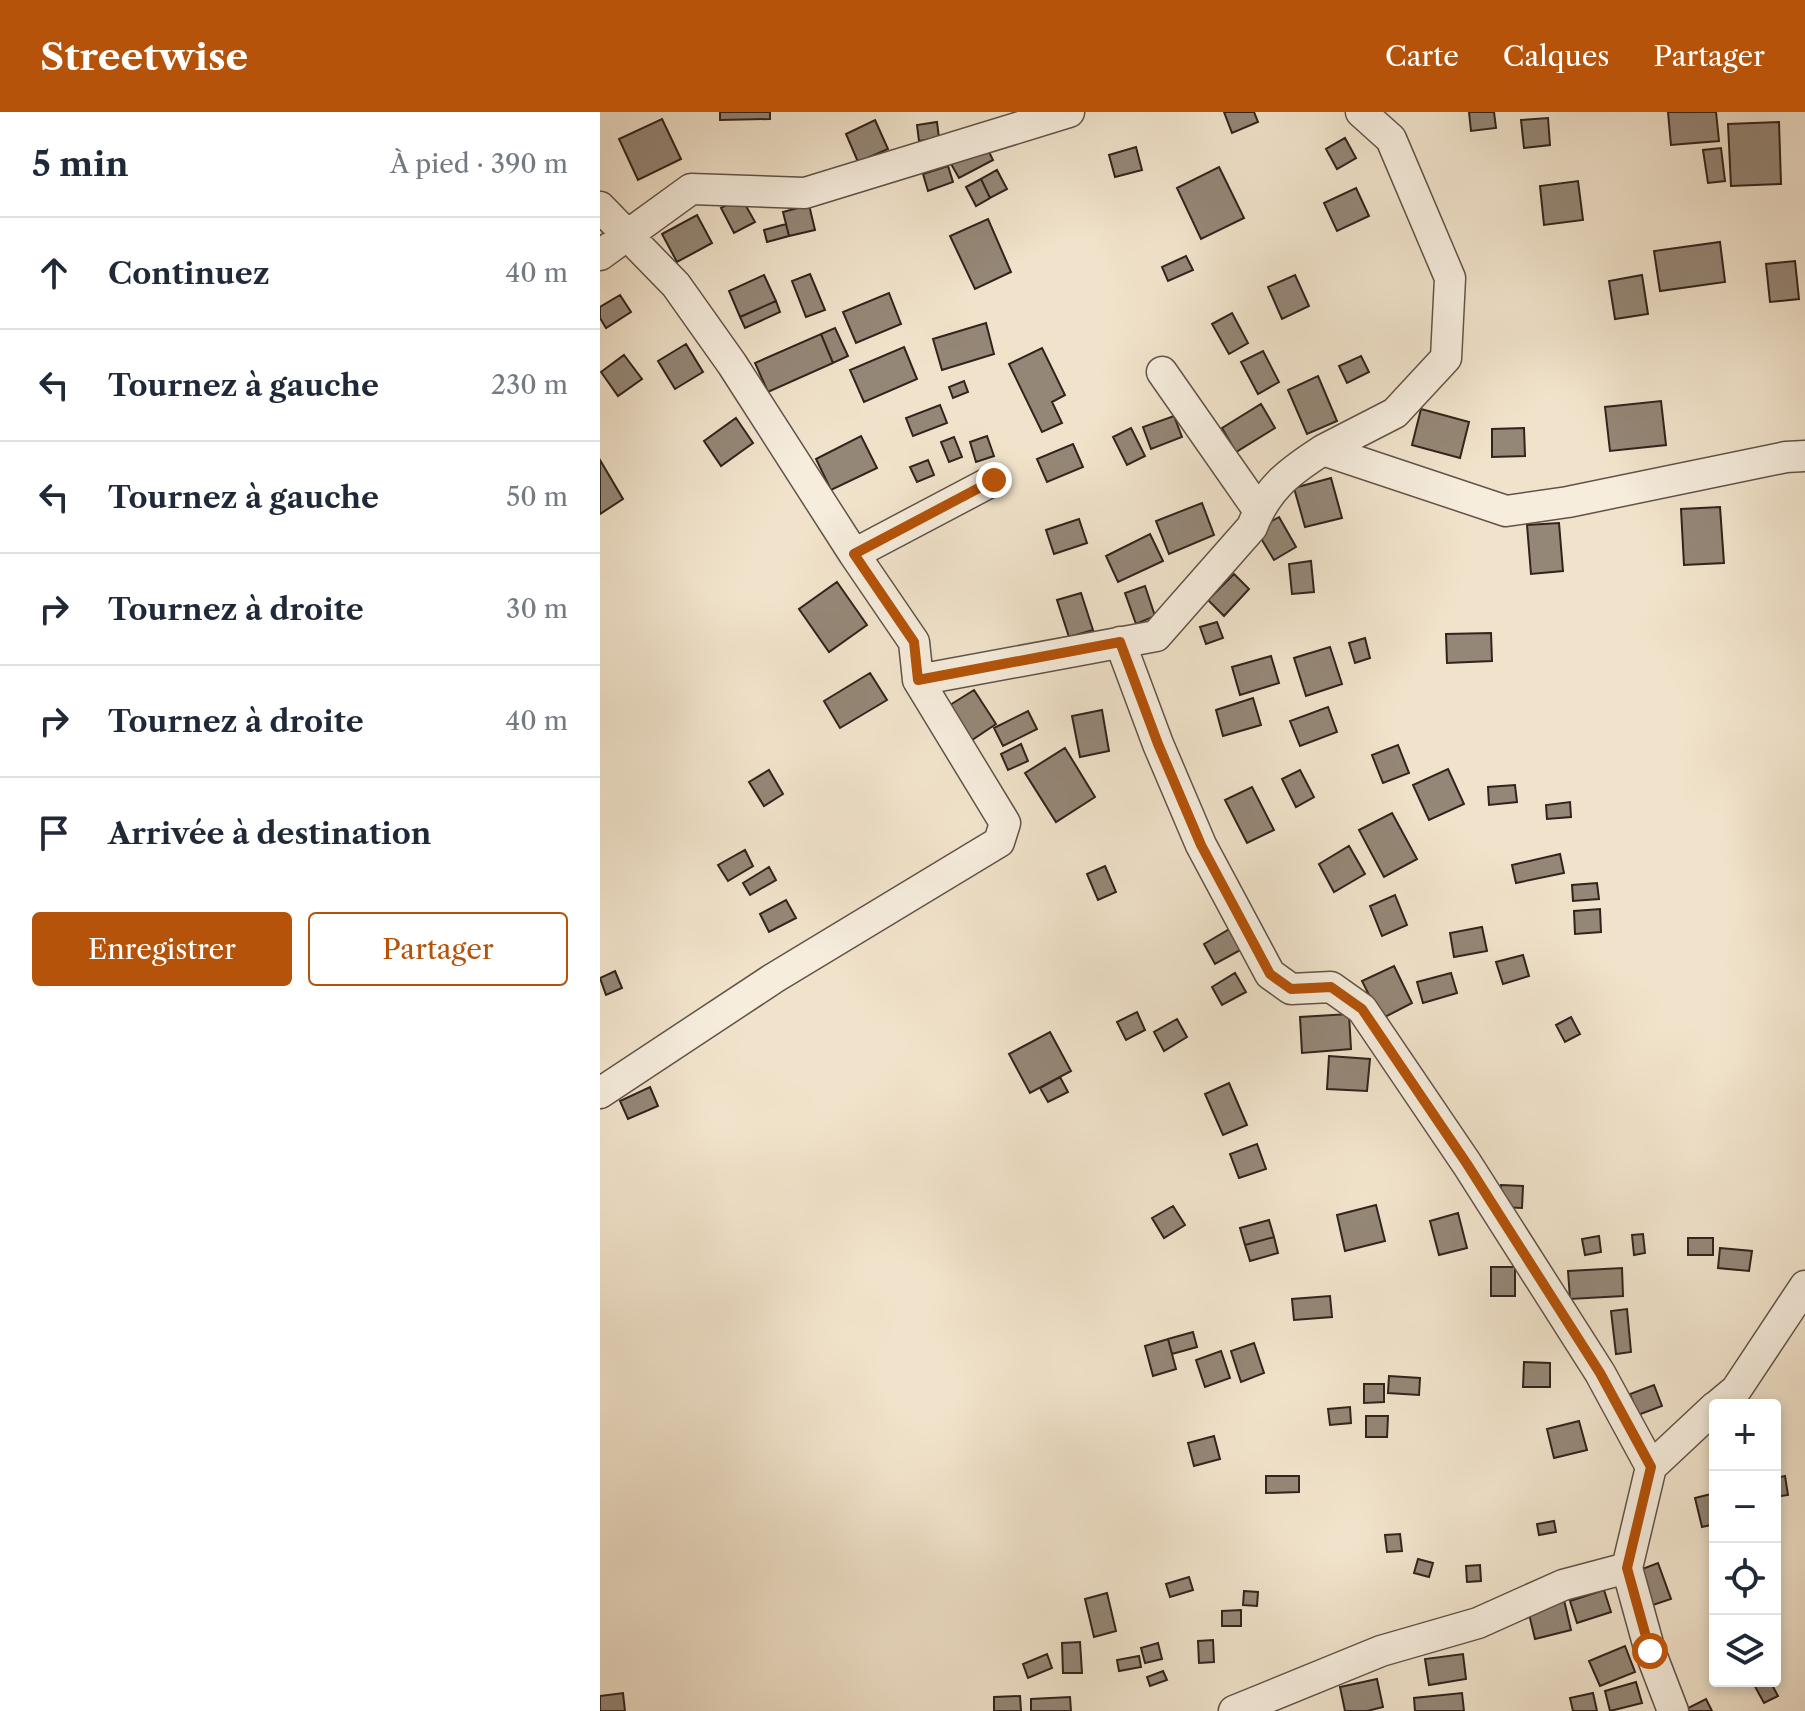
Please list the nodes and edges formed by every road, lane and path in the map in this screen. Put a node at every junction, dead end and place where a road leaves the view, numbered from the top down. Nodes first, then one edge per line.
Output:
1 (1069, 112) edge
2 (1361, 112) edge
3 (600, 207) edge
4 (628, 237) junction
5 (600, 255) edge
6 (1162, 372) dead end
7 (1323, 450) junction
8 (1805, 456) edge
9 (994, 480) dead end
10 (1259, 511) junction
11 (854, 554) junction
12 (1120, 642) junction
13 (918, 680) junction
14 (600, 1093) edge
15 (1805, 1286) edge
16 (1725, 1399) edge
17 (1709, 1413) edge
18 (1651, 1467) junction
19 (1627, 1568) junction
20 (1234, 1711) edge
21 (1673, 1711) edge

1 - 4 street
2 - 7 street
3 - 4 street
4 - 5 street
4 - 11 street
6 - 10 street
7 - 8 street
7 - 10 street
9 - 11 street
10 - 12 street
11 - 13 street
12 - 13 street
12 - 18 street
13 - 14 street
15 - 16 street
17 - 18 street
18 - 19 street
19 - 20 street
19 - 21 street

